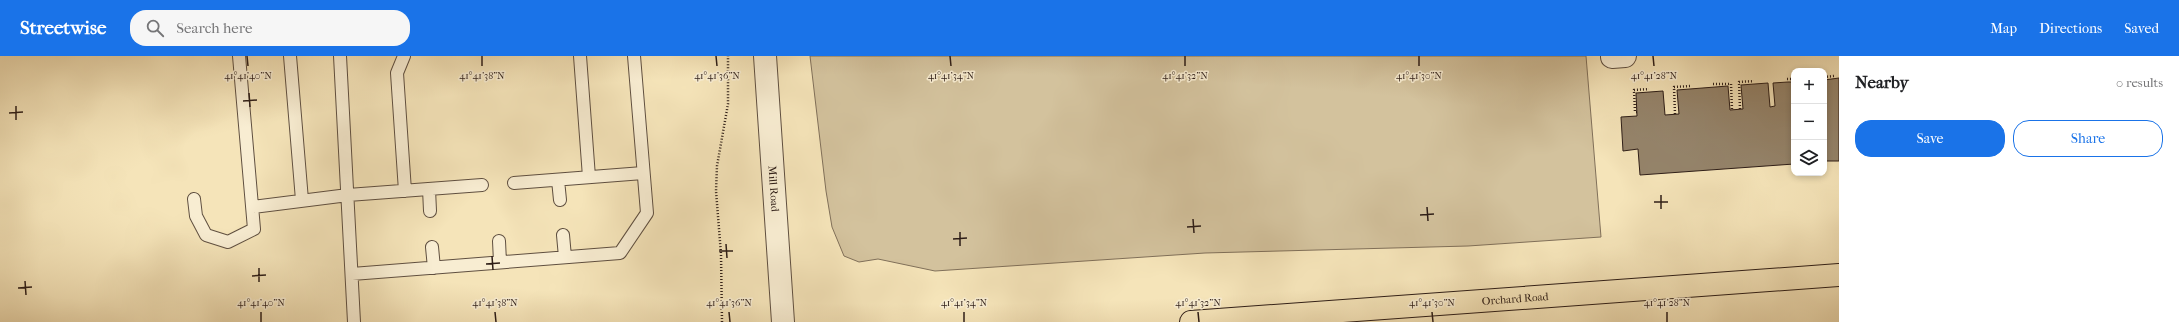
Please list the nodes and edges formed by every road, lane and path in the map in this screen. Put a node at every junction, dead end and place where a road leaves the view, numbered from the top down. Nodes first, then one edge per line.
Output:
1 (239, 56) edge
2 (290, 56) edge
3 (340, 56) edge
4 (404, 56) edge
5 (580, 56) edge
6 (634, 56) edge
7 (728, 56) edge
8 (765, 56) edge
9 (1834, 76) dead end
10 (1827, 77) edge
11 (1787, 79) dead end
12 (1791, 79) edge
13 (1754, 81) dead end
14 (1713, 84) dead end
15 (1690, 86) dead end
16 (1649, 89) dead end
17 (1740, 109) dead end
18 (1732, 110) dead end
19 (1637, 112) dead end
20 (1675, 114) dead end
21 (643, 173) junction
22 (589, 177) junction
23 (558, 180) junction
24 (514, 183) dead end
25 (482, 185) dead end
26 (429, 189) junction
27 (405, 191) junction
28 (348, 195) junction
29 (194, 199) dead end
30 (302, 200) junction
31 (560, 200) dead end
32 (252, 207) junction
33 (430, 211) dead end
34 (563, 235) dead end
35 (499, 241) dead end
36 (432, 247) dead end
37 (565, 257) junction
38 (500, 262) junction
39 (434, 268) junction
40 (352, 274) junction
41 (1839, 274) edge
42 (354, 322) edge
43 (722, 322) edge
44 (783, 322) edge
45 (1190, 322) edge

1 - 32 lane
2 - 30 lane
3 - 28 lane
4 - 27 lane
5 - 22 lane
6 - 21 lane
7 - 43 path
8 - 44 street, Mill Road
9 - 10 path
11 - 12 path
13 - 17 path
14 - 18 path
15 - 20 path
16 - 19 path
21 - 22 lane
21 - 37 lane
22 - 23 lane
23 - 24 lane
23 - 31 lane
25 - 26 lane
26 - 27 lane
26 - 33 lane
27 - 28 lane
28 - 30 lane
28 - 40 lane
29 - 32 lane
30 - 32 lane
34 - 37 lane
35 - 38 lane
36 - 39 lane
37 - 38 lane
38 - 39 lane
39 - 40 lane
40 - 42 lane
41 - 45 main road, Orchard Road

